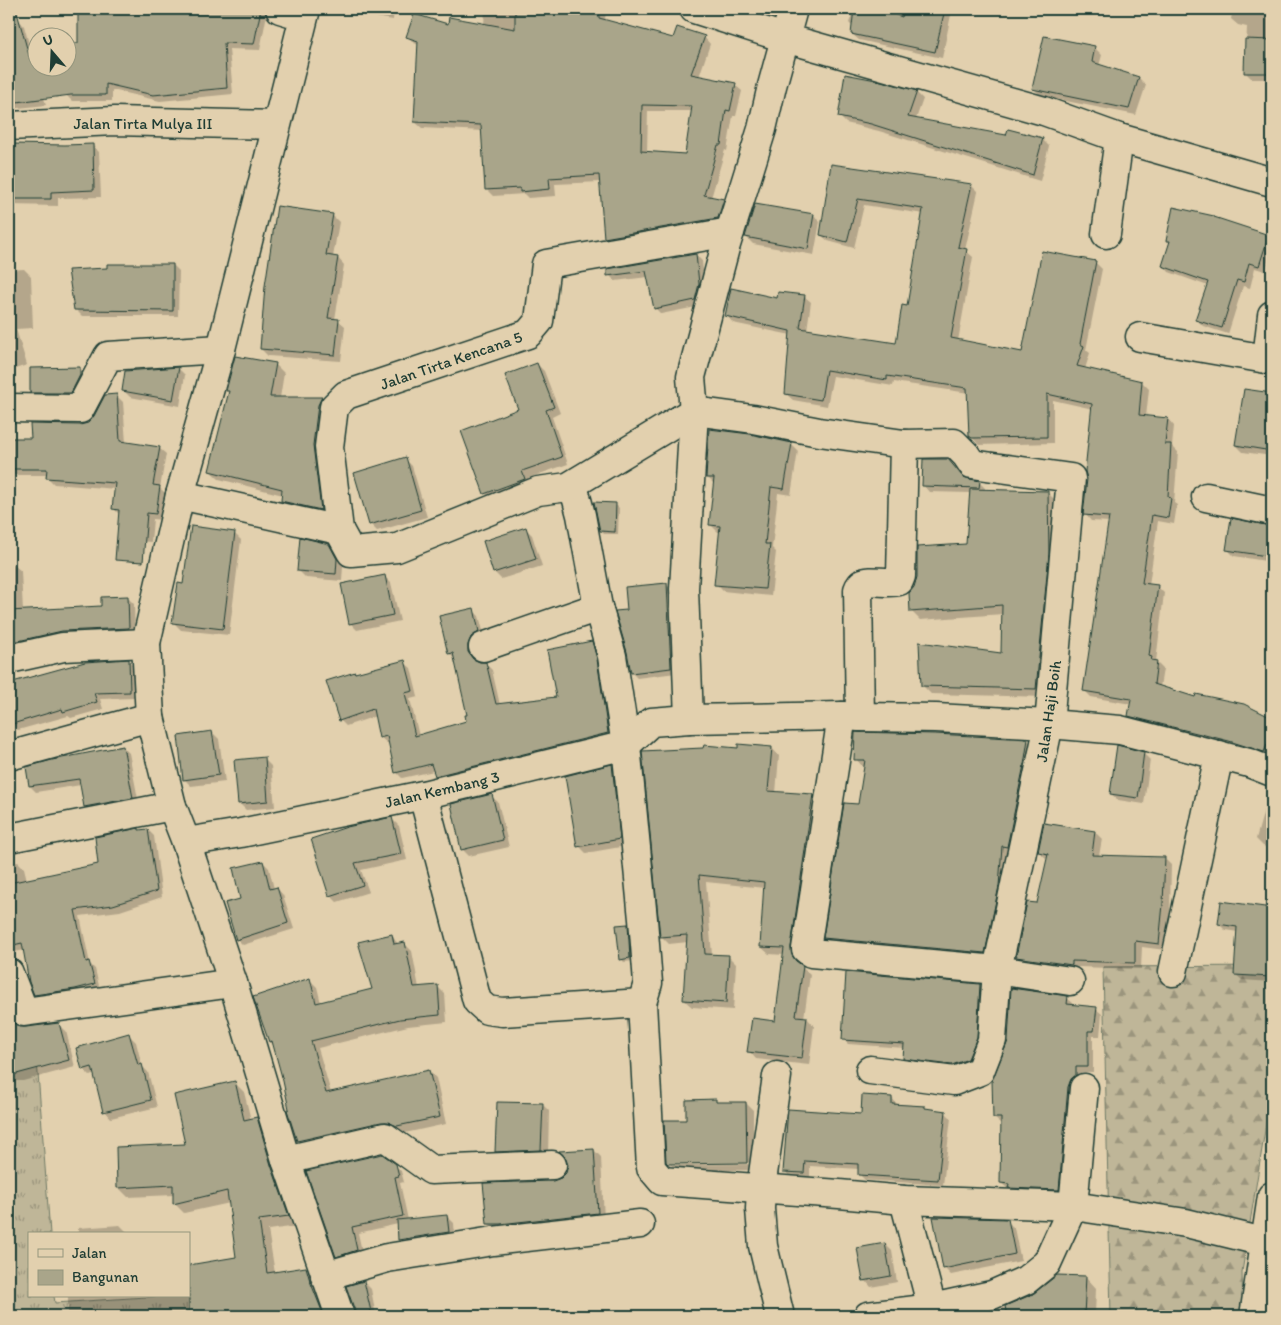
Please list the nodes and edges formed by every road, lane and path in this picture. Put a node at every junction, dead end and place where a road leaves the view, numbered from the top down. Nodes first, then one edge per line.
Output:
1 (694, 9) edge
2 (793, 9) edge
3 (296, 11) edge
4 (785, 38) junction
5 (276, 125) junction
6 (9, 126) edge
7 (1119, 138) junction
8 (1272, 182) edge
9 (730, 232) junction
10 (1106, 234) dead end
11 (1272, 315) edge
12 (1140, 337) dead end
13 (221, 349) junction
14 (1270, 359) edge
15 (9, 408) edge
16 (694, 411) junction
17 (904, 444) junction
18 (568, 487) junction
19 (180, 495) junction
20 (1206, 497) dead end
21 (1272, 511) edge
22 (339, 530) junction
23 (598, 607) junction
24 (146, 643) junction
25 (483, 647) dead end
26 (9, 659) edge
27 (851, 716) junction
28 (150, 717) junction
29 (689, 719) junction
30 (1049, 724) junction
31 (626, 745) junction
32 (1219, 755) junction
33 (9, 756) edge
34 (1272, 772) edge
35 (423, 795) junction
36 (172, 806) junction
37 (9, 838) edge
38 (186, 842) junction
39 (997, 970) junction
40 (1173, 972) dead end
41 (9, 973) edge
42 (1070, 981) dead end
43 (233, 983) junction
44 (642, 1003) junction
45 (870, 1070) dead end
46 (777, 1076) dead end
47 (1084, 1088) dead end
48 (286, 1160) junction
49 (552, 1165) dead end
50 (761, 1188) junction
51 (1272, 1196) edge
52 (904, 1200) junction
53 (1073, 1206) junction
54 (640, 1224) dead end
55 (1264, 1242) junction
56 (325, 1276) junction
57 (932, 1308) junction
58 (340, 1316) edge
59 (780, 1316) edge
60 (868, 1316) edge
61 (1254, 1316) edge

1 - 4 street
2 - 4 street
3 - 5 street
4 - 7 street
4 - 9 street
5 - 6 street, Jalan Tirta Mulya III
5 - 13 street
7 - 8 street
7 - 10 street
9 - 16 street
9 - 22 street, Jalan Tirta Kencana 5
11 - 14 street
12 - 14 street
13 - 15 street
13 - 19 street
16 - 17 street
16 - 18 street
16 - 29 street
17 - 27 street
17 - 30 street, Jalan Haji Boih
18 - 22 street
18 - 23 street
19 - 22 street
19 - 24 street
20 - 21 street
23 - 25 street
23 - 31 street
24 - 26 street
24 - 28 street
27 - 29 street, Jalan Kembang 3
27 - 30 street, Jalan Kembang 3
27 - 39 street
28 - 33 street
28 - 36 street
29 - 31 street, Jalan Kembang 3
30 - 32 street, Jalan Kembang 3
30 - 39 street, Jalan Haji Boih
31 - 35 street, Jalan Kembang 3
31 - 44 street
32 - 34 street, Jalan Kembang 3
32 - 40 street
35 - 38 street, Jalan Kembang 3
35 - 44 street
36 - 37 street
36 - 38 street
38 - 43 street
39 - 42 street
39 - 45 street, Jalan Haji Boih
41 - 43 street
43 - 48 street
44 - 50 street
46 - 50 street
47 - 53 street
48 - 49 street
48 - 56 street
50 - 52 street
50 - 59 street
51 - 55 street
52 - 53 street
52 - 57 street
53 - 55 street
53 - 57 street
54 - 56 street
55 - 61 street
56 - 58 street
57 - 60 street

